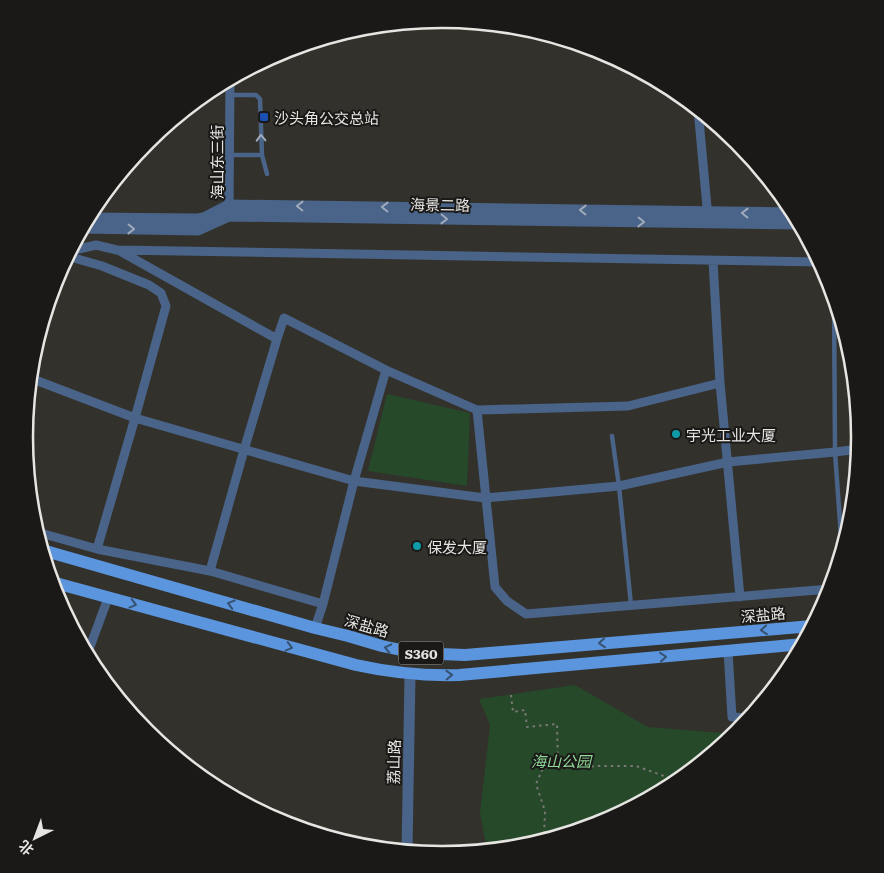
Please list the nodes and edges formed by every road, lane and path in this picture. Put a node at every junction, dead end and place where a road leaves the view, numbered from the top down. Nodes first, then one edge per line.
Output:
1 (230, 86) edge
2 (230, 96) junction
3 (699, 118) edge
4 (262, 154) junction
5 (230, 155) junction
6 (267, 174) dead end
7 (229, 210) junction
8 (785, 214) edge
9 (96, 218) edge
10 (708, 218) junction
11 (791, 223) edge
12 (90, 228) edge
13 (79, 249) edge
14 (117, 250) junction
15 (74, 258) edge
16 (713, 261) junction
17 (812, 262) edge
18 (834, 322) edge
19 (277, 339) junction
20 (386, 370) junction
21 (36, 380) edge
22 (720, 383) junction
23 (477, 410) junction
24 (135, 418) junction
25 (612, 436) dead end
26 (244, 450) junction
27 (850, 450) edge
28 (835, 452) junction
29 (728, 462) junction
30 (354, 481) junction
31 (619, 486) junction
32 (485, 498) junction
33 (840, 528) edge
34 (45, 535) edge
35 (96, 549) junction
36 (50, 552) edge
37 (210, 571) junction
38 (61, 585) edge
39 (821, 591) edge
40 (740, 597) junction
41 (108, 598) junction
42 (323, 604) junction
43 (631, 605) junction
44 (804, 627) edge
45 (315, 628) junction
46 (91, 645) edge
47 (794, 645) edge
48 (728, 651) junction
49 (410, 675) junction
50 (511, 694) dead end
51 (739, 717) edge
52 (558, 768) junction
53 (668, 777) edge
54 (543, 833) edge
55 (407, 844) edge

1 - 2 street, 海山东三街
4 -> 2 lane
2 - 5 street, 海山东三街
3 - 10 street
4 - 5 lane
4 - 6 lane
5 - 7 street, 海山东三街
7 - 9 street, 海景二路
7 - 10 street, 海景二路
12 -> 7 street, 海景二路
8 -> 10 street, 海景二路
10 - 11 street, 海景二路
13 - 14 street
14 - 16 street
14 - 19 street
15 - 24 street
16 - 17 street
16 - 22 street
18 - 28 lane
19 - 20 street
19 - 26 street
20 - 23 street
20 - 30 street
21 - 24 street
22 - 23 street
22 - 29 street
23 - 32 street
24 - 26 street
24 - 35 street
25 - 31 lane
26 - 30 street
26 - 37 street
27 - 28 street
28 - 29 street
28 - 33 lane
29 - 31 street
29 - 40 street
30 - 32 street
30 - 42 street
31 - 32 street
31 - 43 lane
32 - 43 street
34 - 35 street
35 - 37 street
45 -> 36 main road, 深盐路 / S360
37 - 42 street
38 - 41 main road, S360
39 - 40 street
40 - 43 street
41 - 46 street
41 -> 49 main road, S360
42 - 45 street
44 -> 45 main road, 深盐路 / S360
47 - 48 main road, S360
49 -> 48 main road, S360
48 - 51 street
49 - 55 street, 荔山路
50 - 52 path
52 - 53 path
52 - 54 path

